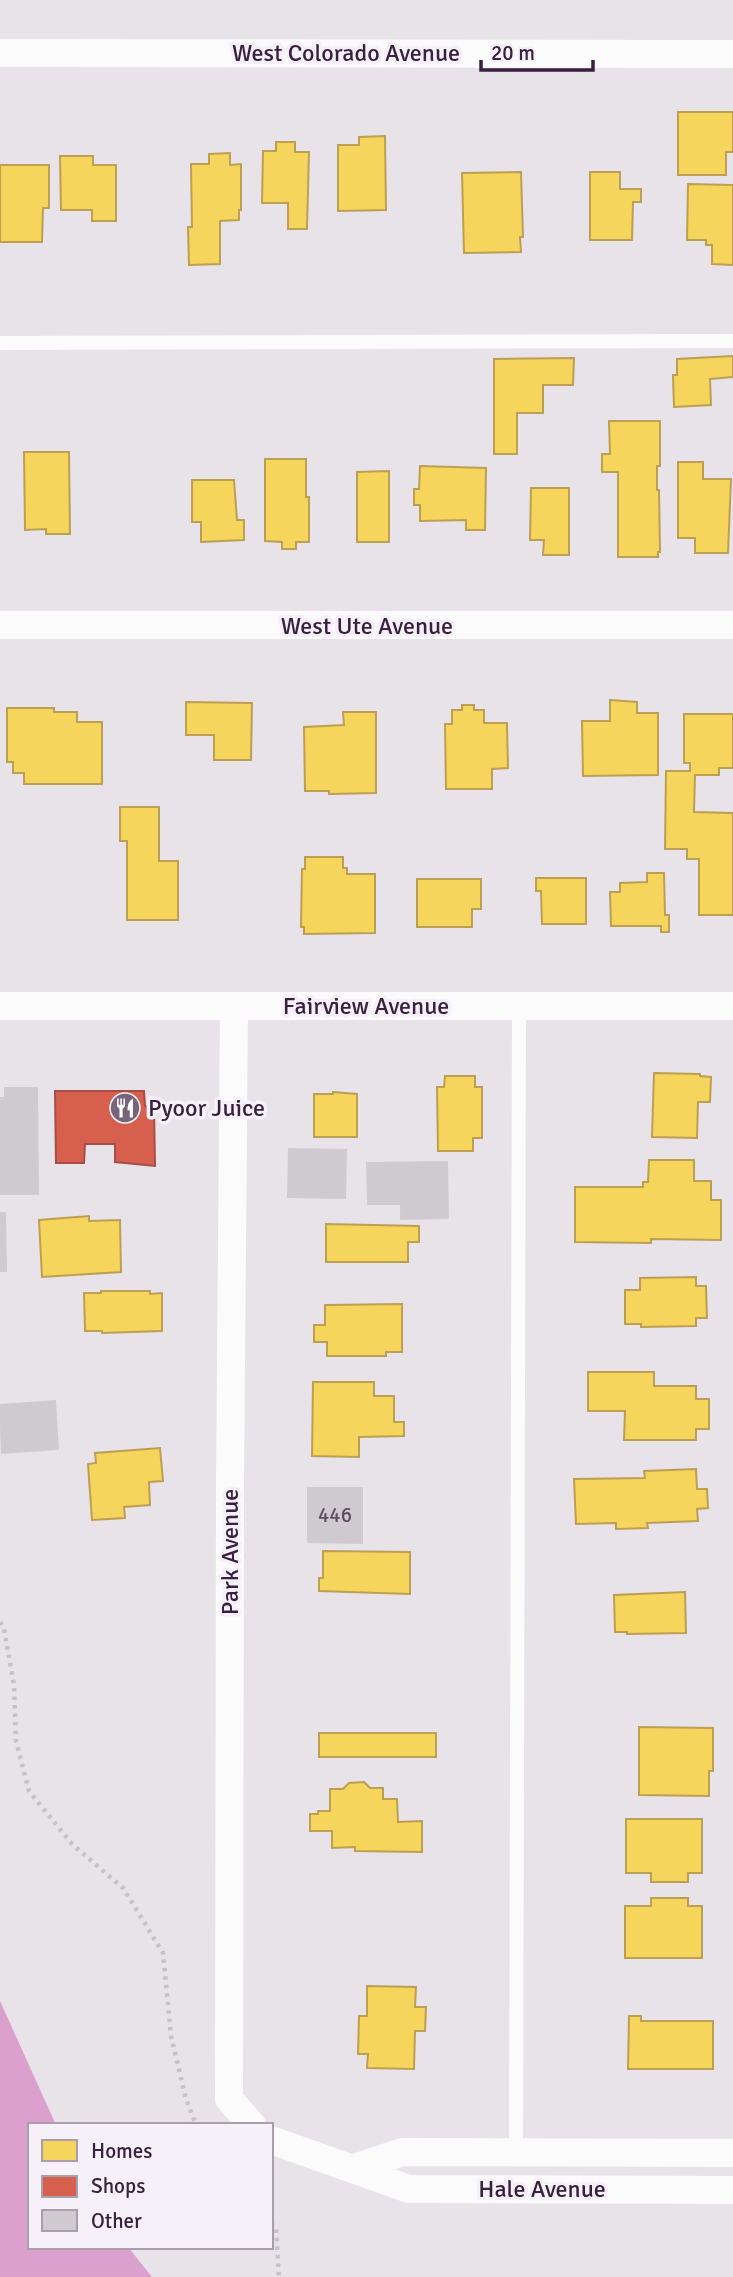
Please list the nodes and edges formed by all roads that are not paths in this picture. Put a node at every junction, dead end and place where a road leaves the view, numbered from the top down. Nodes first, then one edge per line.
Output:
1 (0, 52) edge
2 (733, 54) edge
3 (733, 341) edge
4 (0, 343) edge
5 (0, 625) edge
6 (733, 625) edge
7 (0, 1006) edge
8 (234, 1006) junction
9 (519, 1006) junction
10 (733, 1006) edge
11 (250, 2123) edge
12 (273, 2141) edge
13 (516, 2151) junction
14 (733, 2153) edge
15 (354, 2168) junction
16 (733, 2190) edge

1 - 2 street, West Colorado Avenue
3 - 4 lane
5 - 6 street, West Ute Avenue
7 - 8 street, Fairview Avenue
8 - 9 street, Fairview Avenue
8 - 11 street, Park Avenue
9 - 10 street, Fairview Avenue
9 - 13 lane
12 - 15 street, Hale Avenue
13 - 14 street, Hale Avenue
13 - 15 street, Hale Avenue
15 - 16 street, Hale Avenue

